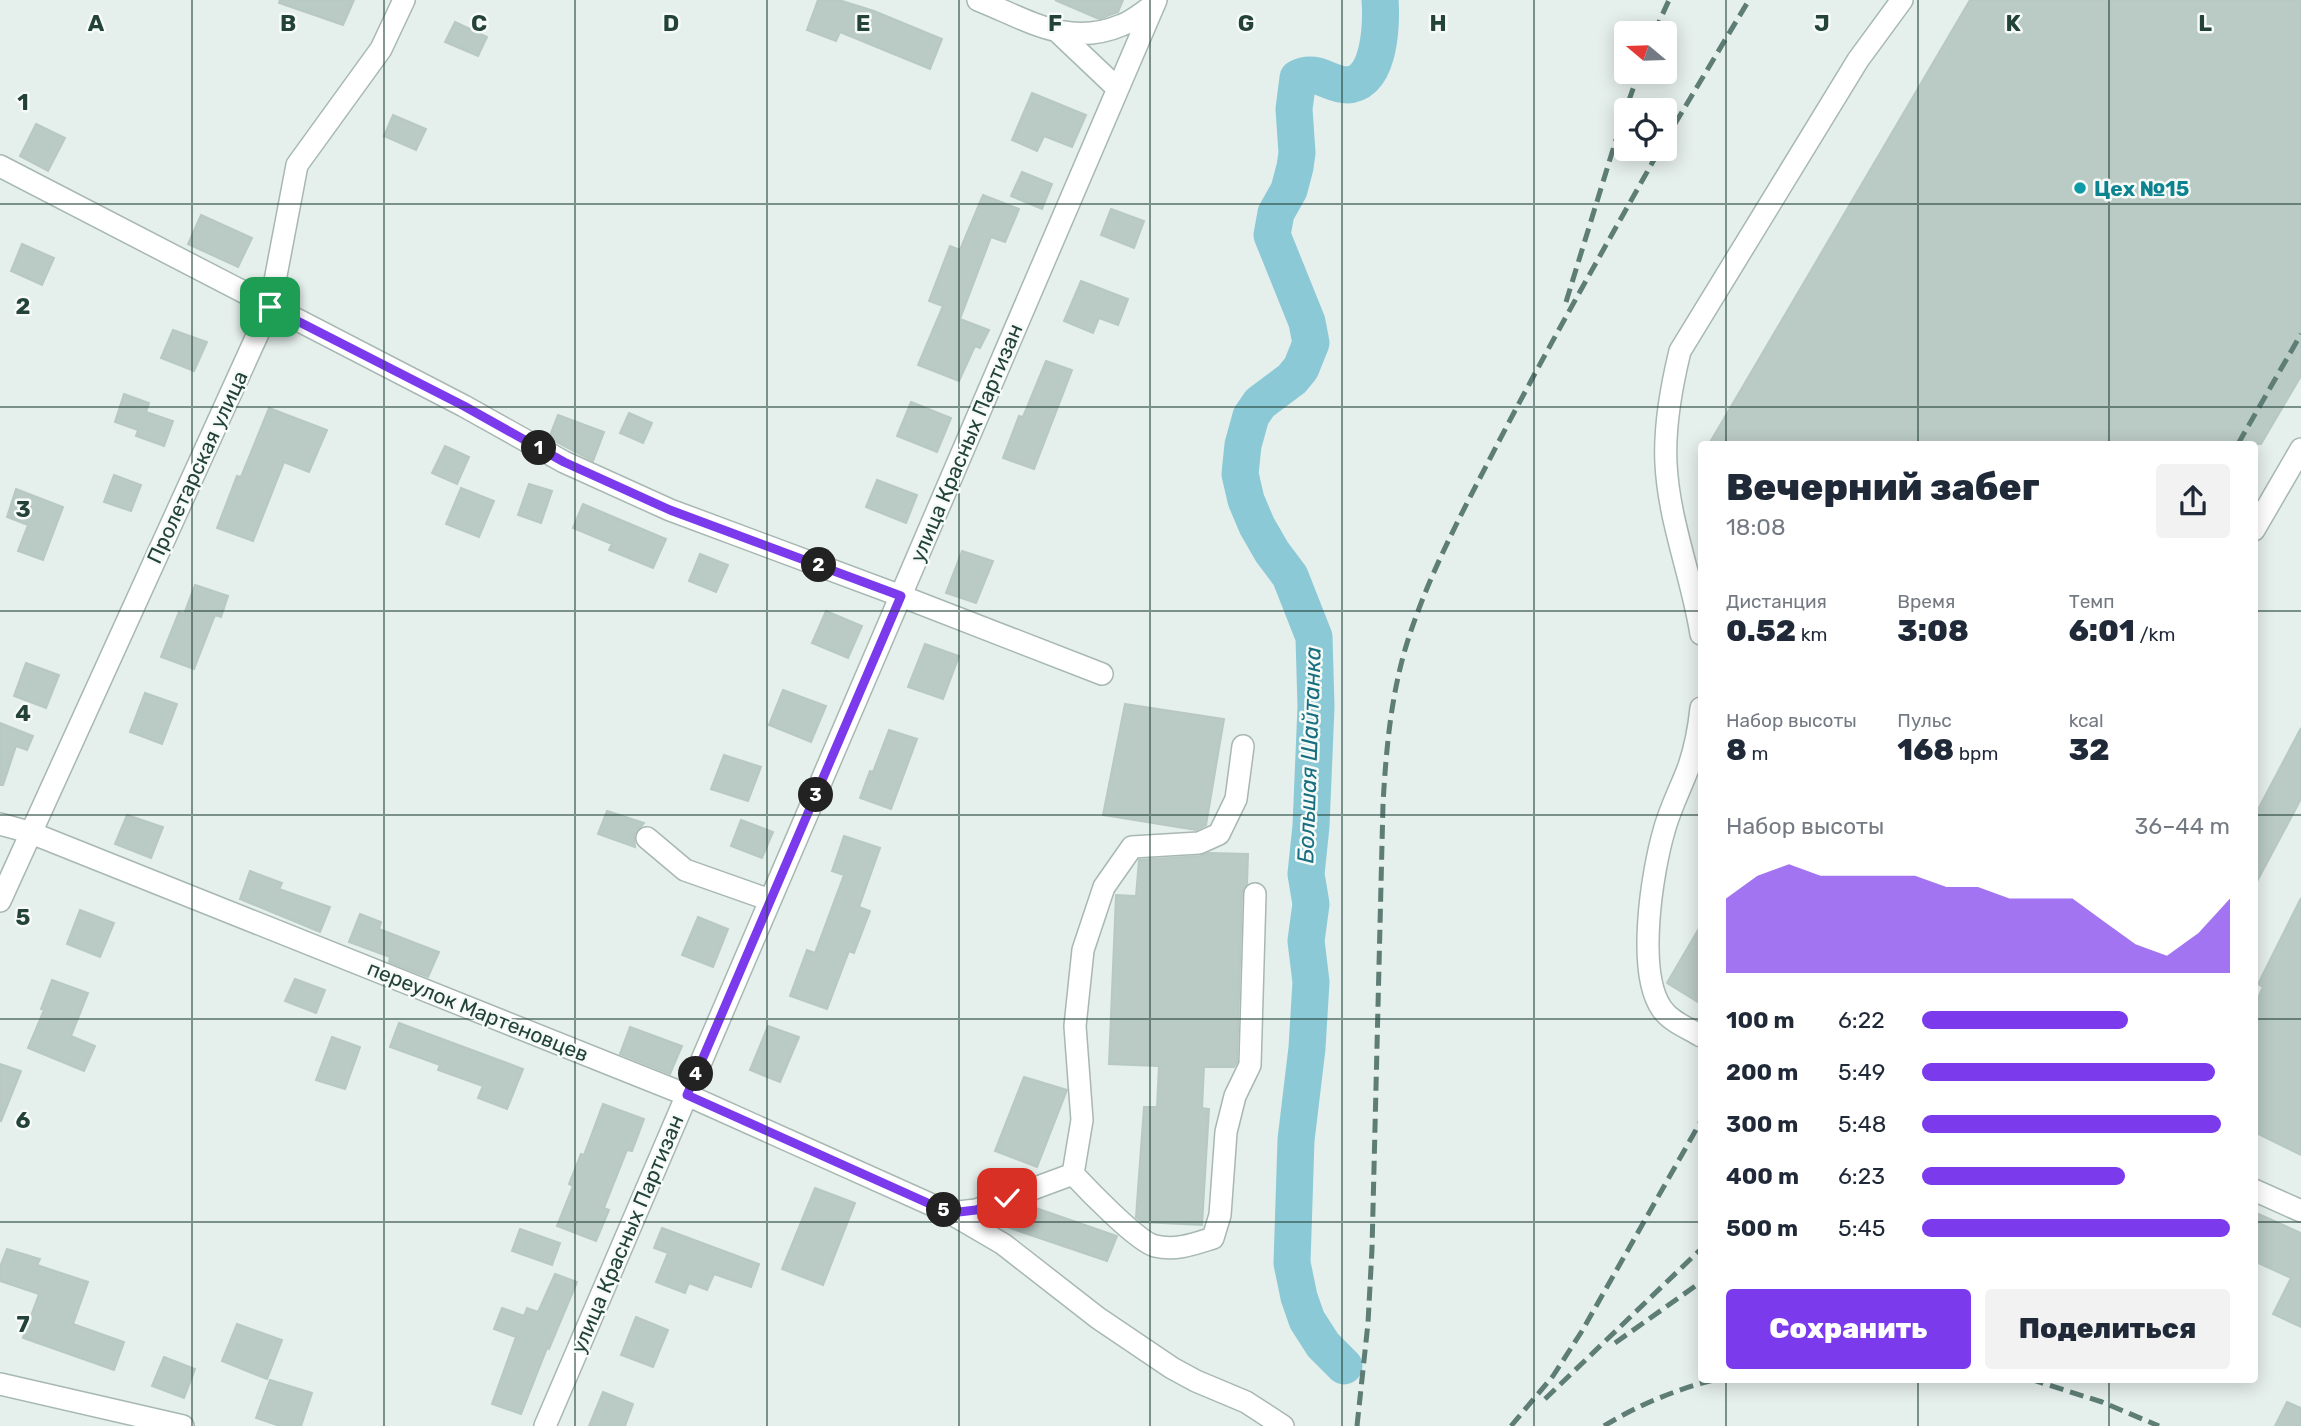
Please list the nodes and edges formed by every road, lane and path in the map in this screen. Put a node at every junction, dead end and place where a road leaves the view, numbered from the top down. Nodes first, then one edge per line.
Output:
1 (404, 0) edge
2 (978, 0) edge
3 (1902, 0) edge
4 (1155, 2) edge
5 (1059, 33) junction
6 (1117, 88) junction
7 (0, 166) edge
8 (270, 307) junction
9 (2301, 449) edge
10 (2258, 523) edge
11 (901, 596) junction
12 (1698, 621) edge
13 (1102, 674) dead end
14 (1698, 722) edge
15 (1243, 746) dead end
16 (0, 824) edge
17 (29, 832) junction
18 (647, 838) dead end
19 (1255, 894) dead end
20 (770, 900) junction
21 (0, 901) edge
22 (1698, 1034) edge
23 (687, 1095) junction
24 (1073, 1174) junction
25 (2258, 1191) edge
26 (2301, 1211) edge
27 (950, 1213) junction
28 (0, 1384) edge
29 (183, 1426) edge
30 (545, 1426) edge
31 (1283, 1426) edge

1 - 8 street, Пролетарская улица
2 - 5 street
3 - 12 street
4 - 5 street
4 - 6 street, улица Красных Партизан
5 - 6 street
6 - 11 street, улица Красных Партизан
7 - 8 street
8 - 11 street
8 - 17 street, Пролетарская улица
9 - 10 street
11 - 13 street
11 - 20 street, улица Красных Партизан
14 - 22 street
15 - 24 street
16 - 17 street, переулок Мартеновцев
17 - 21 street, Пролетарская улица
17 - 23 street, переулок Мартеновцев
18 - 20 street
19 - 24 street
20 - 23 street, улица Красных Партизан
23 - 27 street, переулок Мартеновцев
23 - 30 street, улица Красных Партизан
24 - 27 street
25 - 26 street
27 - 31 street, переулок Мартеновцев
28 - 29 street

